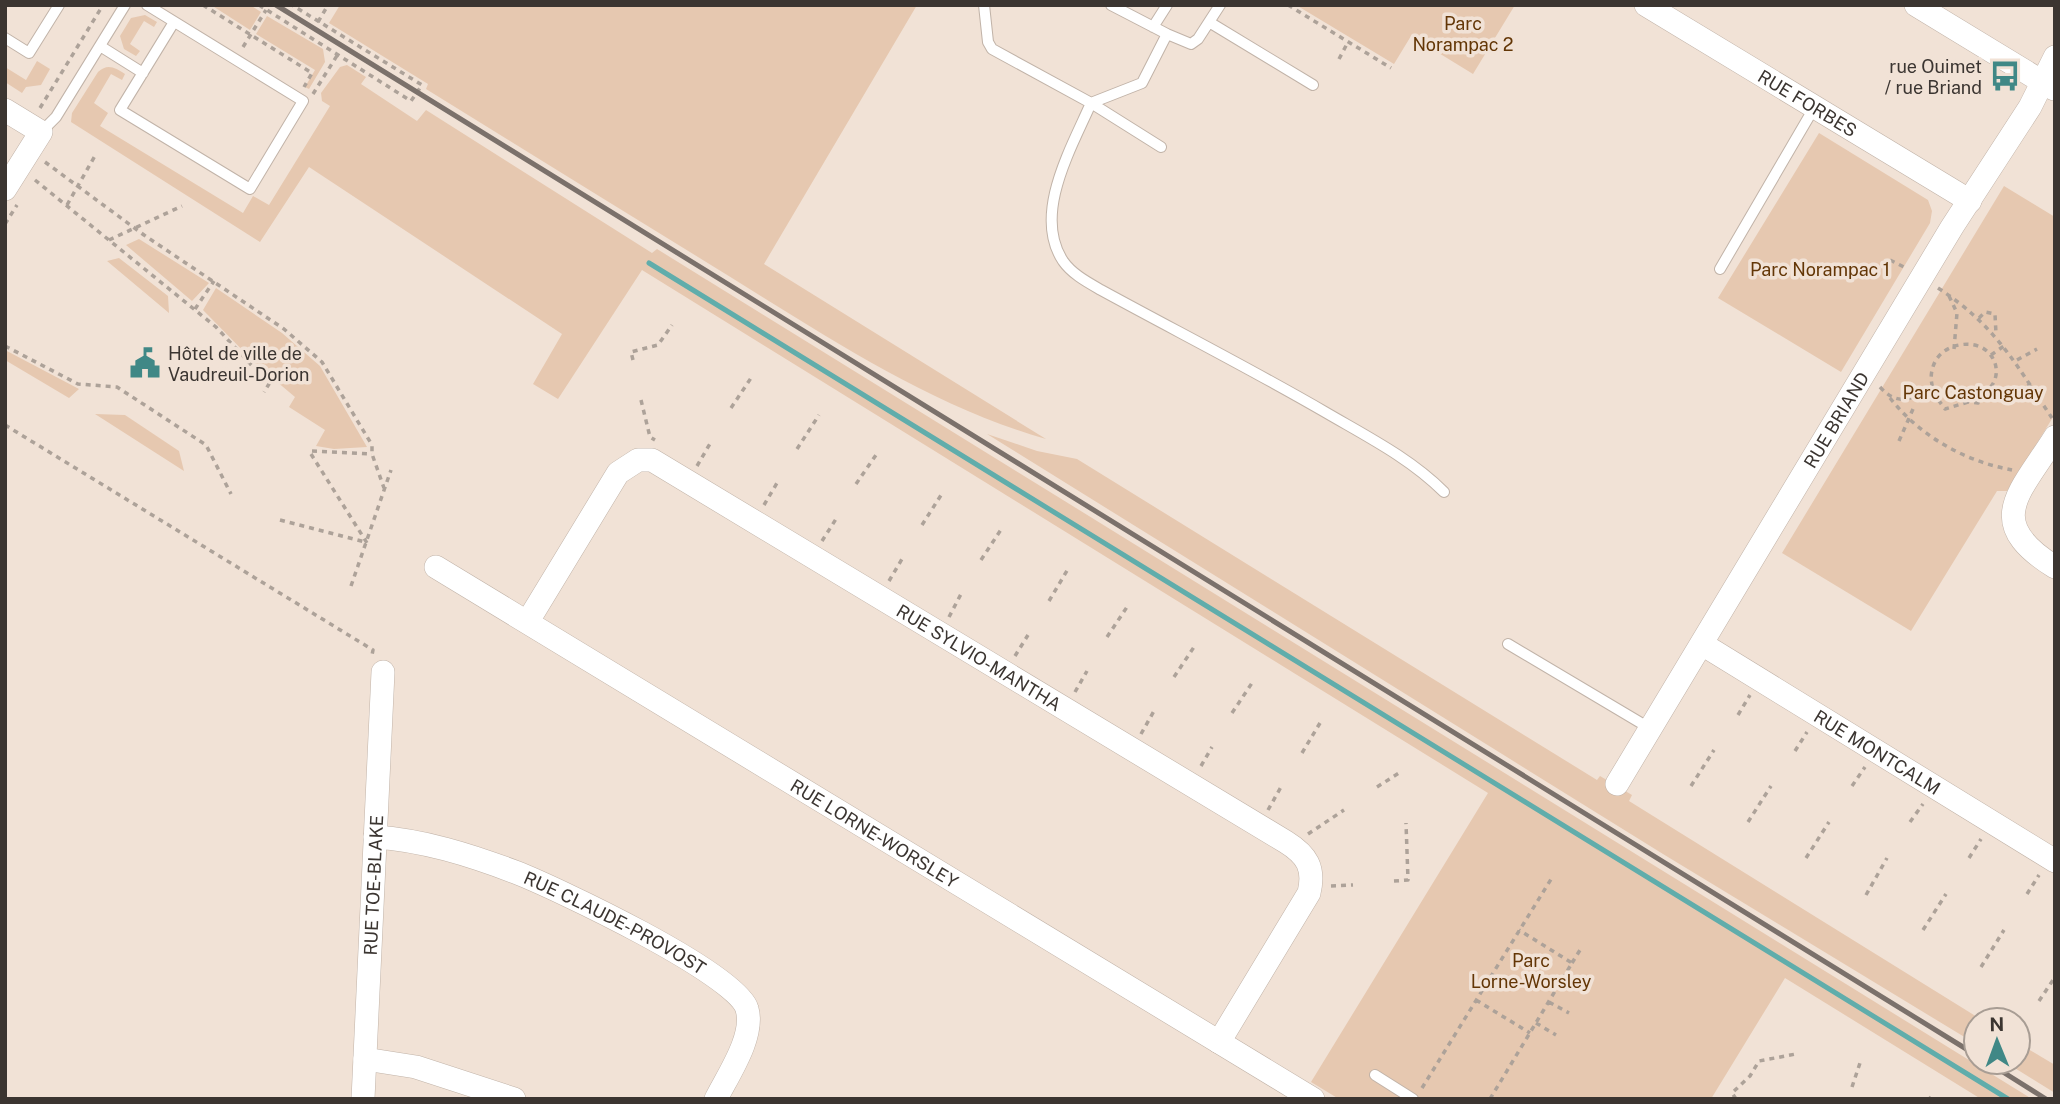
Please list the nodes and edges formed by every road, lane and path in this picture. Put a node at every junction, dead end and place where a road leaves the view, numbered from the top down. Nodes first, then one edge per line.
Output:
1 (59, 5) edge
2 (103, 5) edge
3 (125, 5) edge
4 (147, 5) edge
5 (203, 5) edge
6 (258, 5) edge
7 (292, 5) edge
8 (328, 5) edge
9 (984, 5) edge
10 (1167, 5) edge
11 (1220, 5) edge
12 (1288, 5) edge
13 (1646, 5) edge
14 (1916, 5) edge
15 (1113, 6) edge
16 (266, 10) junction
17 (174, 22) junction
18 (318, 22) junction
19 (1209, 22) junction
20 (1153, 27) junction
21 (1167, 34) junction
22 (250, 35) junction
23 (5, 38) edge
24 (1348, 41) junction
25 (100, 46) junction
26 (241, 50) dead end
27 (338, 54) junction
28 (2055, 57) edge
29 (1339, 59) dead end
30 (1391, 68) dead end
31 (312, 73) dead end
32 (143, 74) junction
33 (1313, 85) dead end
34 (2049, 85) edge
35 (312, 96) dead end
36 (1091, 103) junction
37 (40, 107) dead end
38 (1814, 108) junction
39 (5, 110) edge
40 (41, 132) junction
41 (1161, 147) dead end
42 (96, 154) dead end
43 (42, 160) dead end
44 (34, 178) dead end
45 (78, 186) junction
46 (5, 188) edge
47 (1970, 201) junction
48 (67, 205) junction
49 (182, 206) dead end
50 (135, 228) junction
51 (109, 240) junction
52 (1891, 260) dead end
53 (1720, 269) dead end
54 (1906, 269) dead end
55 (214, 281) junction
56 (1938, 288) dead end
57 (1948, 294) junction
58 (195, 309) junction
59 (1979, 318) junction
60 (672, 325) dead end
61 (1996, 336) junction
62 (2004, 345) junction
63 (5, 346) edge
64 (1954, 347) junction
65 (2037, 349) dead end
66 (1991, 355) junction
67 (633, 360) dead end
68 (2017, 361) junction
69 (753, 375) dead end
70 (2031, 383) junction
71 (1932, 387) junction
72 (1881, 388) dead end
73 (2036, 391) junction
74 (264, 392) dead end
75 (1978, 395) junction
76 (1890, 398) junction
77 (641, 400) dead end
78 (1968, 402) junction
79 (731, 408) dead end
80 (1913, 409) dead end
81 (819, 415) dead end
82 (1910, 421) junction
83 (5, 425) edge
84 (2054, 427) edge
85 (657, 441) dead end
86 (1899, 441) dead end
87 (711, 442) dead end
88 (797, 449) dead end
89 (878, 452) dead end
90 (372, 454) junction
91 (695, 468) dead end
92 (391, 471) dead end
93 (2019, 472) dead end
94 (777, 483) dead end
95 (856, 484) dead end
96 (384, 488) junction
97 (943, 492) dead end
98 (1444, 492) dead end
99 (231, 494) dead end
100 (762, 509) dead end
101 (836, 519) dead end
102 (280, 520) dead end
103 (922, 525) dead end
104 (1002, 528) dead end
105 (367, 543) junction
106 (820, 544) dead end
107 (902, 559) dead end
108 (981, 560) dead end
109 (436, 567) dead end
110 (2055, 567) edge
111 (1068, 569) dead end
112 (887, 584) dead end
113 (351, 586) dead end
114 (961, 594) dead end
115 (1049, 601) dead end
116 (1127, 607) dead end
117 (528, 621) junction
118 (946, 621) dead end
119 (1028, 635) dead end
120 (1107, 637) dead end
121 (1508, 644) dead end
122 (1702, 645) junction
123 (1194, 648) dead end
124 (1013, 661) dead end
125 (377, 666) joint
126 (1087, 671) dead end
127 (1174, 677) dead end
128 (1252, 683) dead end
129 (1753, 690) dead end
130 (1072, 696) dead end
131 (1154, 711) dead end
132 (1232, 713) dead end
133 (1738, 715) dead end
134 (1320, 723) dead end
135 (1811, 726) dead end
136 (1651, 729) junction
137 (1139, 737) dead end
138 (1212, 747) dead end
139 (1714, 750) dead end
140 (1795, 751) dead end
141 (1301, 753) dead end
142 (1869, 761) dead end
143 (1197, 773) dead end
144 (1399, 773) dead end
145 (1617, 784) dead end
146 (1691, 786) dead end
147 (1771, 786) dead end
148 (1852, 786) dead end
149 (1377, 787) dead end
150 (1281, 788) dead end
151 (1927, 797) dead end
152 (1344, 810) dead end
153 (1265, 814) dead end
154 (1406, 822) dead end
155 (1748, 822) dead end
156 (1829, 822) dead end
157 (1910, 822) dead end
158 (1985, 833) dead end
159 (375, 837) junction
160 (1303, 837) dead end
161 (1806, 858) dead end
162 (1887, 858) dead end
163 (1969, 858) dead end
164 (2049, 865) edge
165 (1553, 876) dead end
166 (1394, 881) dead end
167 (1353, 885) dead end
168 (1324, 886) dead end
169 (1946, 894) dead end
170 (2027, 894) dead end
171 (1866, 895) dead end
172 (1518, 930) junction
173 (1923, 930) dead end
174 (2004, 930) dead end
175 (1580, 950) dead end
176 (1572, 963) junction
177 (1981, 967) dead end
178 (2055, 977) edge
179 (1476, 1000) junction
180 (2039, 1001) dead end
181 (1549, 1002) junction
182 (1569, 1013) dead end
183 (1536, 1023) junction
184 (1530, 1033) junction
185 (1556, 1035) dead end
186 (1219, 1042) junction
187 (1796, 1055) dead end
188 (365, 1059) junction
189 (1861, 1060) dead end
190 (1375, 1074) dead end
191 (1852, 1087) dead end
192 (363, 1099) edge
193 (514, 1099) edge
194 (716, 1099) edge
195 (1313, 1099) edge
196 (1414, 1099) edge
197 (1490, 1099) edge
198 (1736, 1099) edge

1 - 23 lane
2 - 37 path
3 - 25 lane
4 - 17 lane
5 - 22 path
6 - 16 path
7 - 18 path
8 - 18 path
9 - 36 lane
10 - 20 lane
11 - 19 lane
12 - 24 path
13 - 38 street, RUE FORBES
14 - 34 street
15 - 20 lane
16 - 22 path
16 - 27 path
17 - 32 lane
17 - 32 lane
18 - 27 path
19 - 21 lane
19 - 33 lane
20 - 21 lane
21 - 36 lane
22 - 26 path
22 - 31 path
24 - 29 path
24 - 30 path
25 - 32 lane
25 - 40 lane
27 - 35 path
28 - 34 street, RUE BRIAND
34 - 47 street, RUE BRIAND
36 - 41 lane
36 - 98 lane
38 - 47 street, RUE FORBES
38 - 53 lane
39 - 40 street
40 - 46 street
42 - 45 path
43 - 45 path
44 - 48 path
45 - 48 path
45 - 50 path
47 - 122 street, RUE BRIAND
48 - 51 path
49 - 50 path
50 - 51 path
50 - 55 path
51 - 58 path
52 - 54 path
55 - 58 path
55 - 90 path
56 - 57 path
57 - 59 path
57 - 64 path
58 - 74 path
59 - 61 path
59 - 61 path
60 - 67 path
61 - 62 path
62 - 66 path
62 - 68 path
63 - 99 path
64 - 66 path
64 - 71 path
65 - 68 path
66 - 75 path
68 - 70 path
69 - 79 path
70 - 73 path
70 - 73 path
71 - 76 path
71 - 78 path
72 - 76 path
73 - 84 path
75 - 78 path
75 - 78 path
76 - 82 path
77 - 85 path
80 - 82 path
81 - 88 path
82 - 86 path
82 - 93 path
83 - 125 path
84 - 110 street
87 - 91 path
89 - 95 path
90 - 96 path
90 - 105 path
92 - 96 path
94 - 100 path
96 - 105 path
97 - 103 path
101 - 106 path
102 - 105 path
104 - 108 path
105 - 113 path
107 - 112 path
109 - 117 street, RUE LORNE-WORSLEY
111 - 115 path
114 - 118 path
116 - 120 path
117 - 186 street, RUE LORNE-WORSLEY
117 - 186 street, RUE SYLVIO-MANTHA
119 - 124 path
121 - 136 lane
122 - 136 street, RUE BRIAND
122 - 164 street, RUE MONTCALM
123 - 127 path
125 - 159 street, RUE TOE-BLAKE
126 - 130 path
128 - 132 path
129 - 133 path
131 - 137 path
134 - 141 path
135 - 140 path
136 - 145 street, RUE BRIAND
138 - 143 path
139 - 146 path
142 - 148 path
144 - 149 path
147 - 155 path
150 - 153 path
151 - 157 path
152 - 160 path
154 - 166 path
156 - 161 path
158 - 163 path
159 - 188 street, RUE TOE-BLAKE
159 - 194 street, RUE CLAUDE-PROVOST
162 - 171 path
164 - 170 path
165 - 172 path
167 - 168 path
169 - 173 path
172 - 176 path
172 - 179 path
174 - 177 path
175 - 176 path
176 - 181 path
178 - 180 path
179 - 184 path
179 - 196 path
181 - 182 path
181 - 183 path
183 - 184 path
183 - 185 path
184 - 197 path
186 - 195 street, RUE LORNE-WORSLEY
187 - 198 path
188 - 192 street, RUE TOE-BLAKE
188 - 193 street
189 - 191 path
190 - 196 lane

